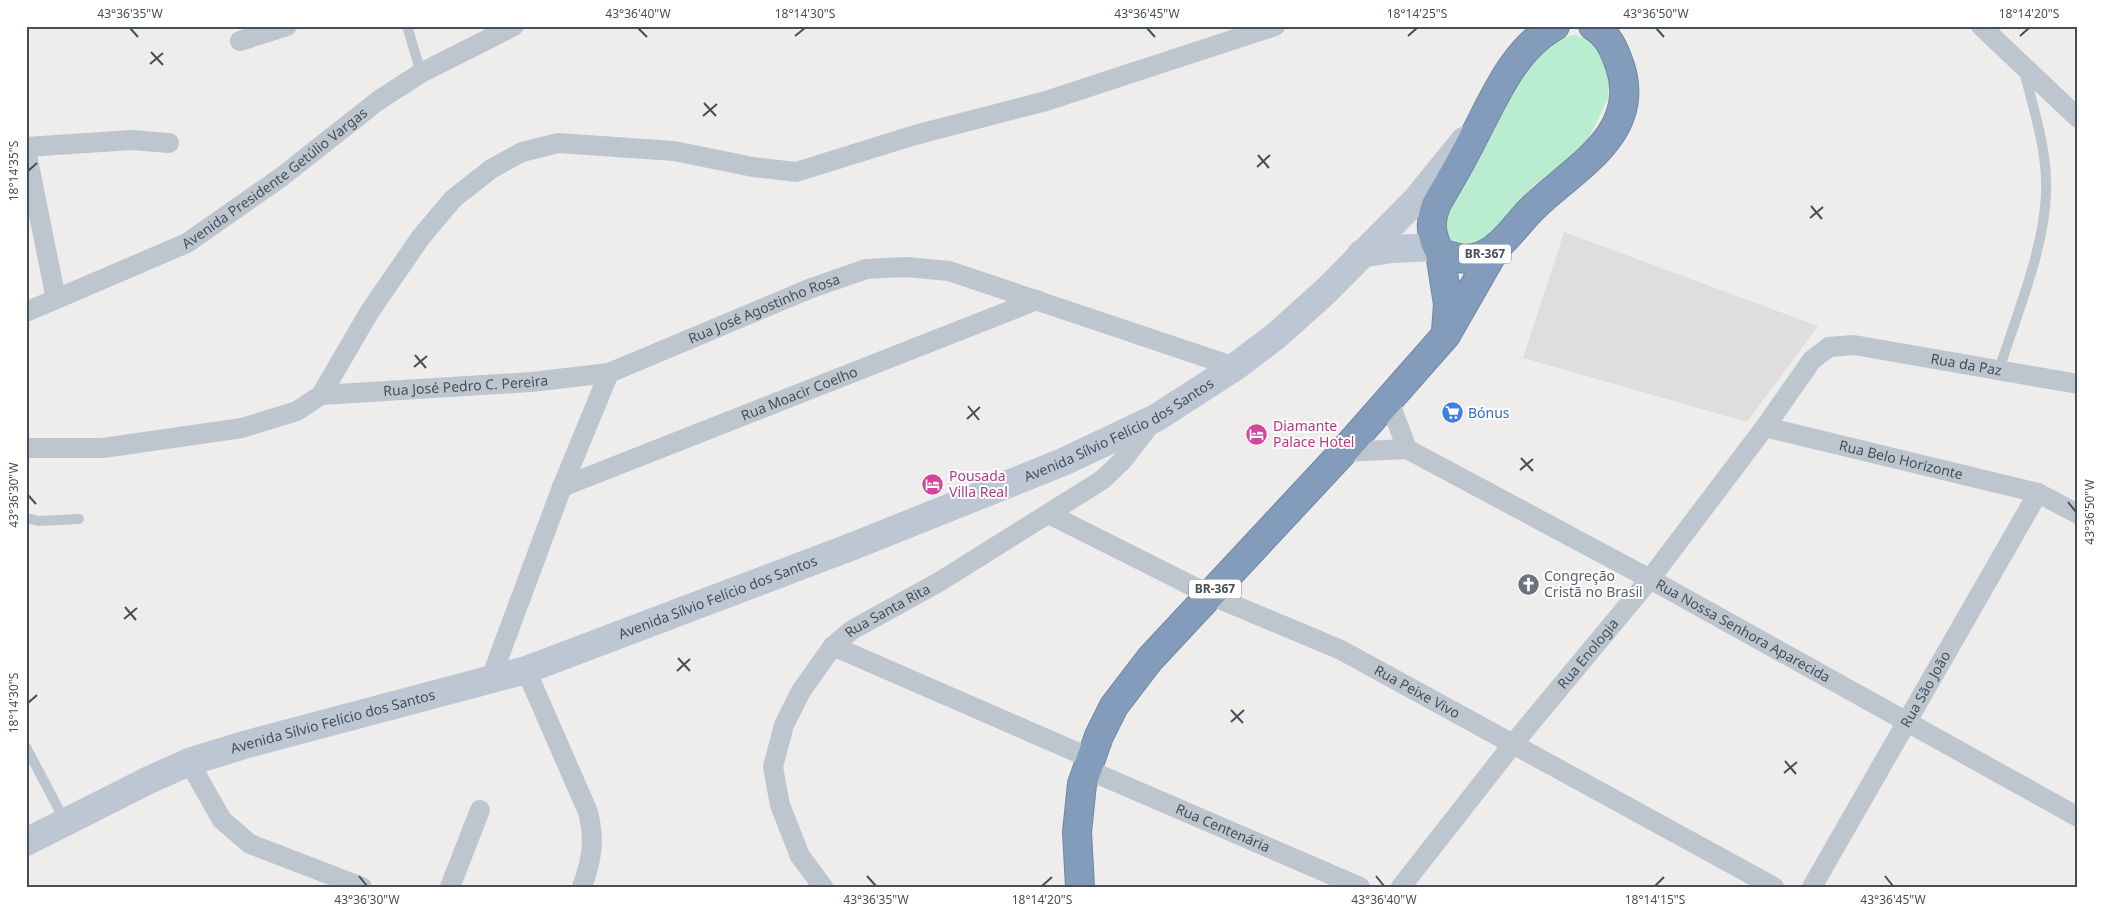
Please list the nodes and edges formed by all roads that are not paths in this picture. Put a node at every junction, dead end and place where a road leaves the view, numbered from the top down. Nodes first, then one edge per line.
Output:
1 (287, 26) edge
2 (407, 26) edge
3 (514, 26) edge
4 (1275, 26) edge
5 (1593, 26) edge
6 (1624, 26) edge
7 (1981, 26) edge
8 (1545, 29) edge
9 (240, 41) dead end
10 (2023, 67) junction
11 (421, 73) junction
12 (1624, 77) junction
13 (1491, 102) junction
14 (2078, 118) edge
15 (169, 143) dead end
16 (26, 148) edge
17 (1498, 246) junction
18 (1439, 250) junction
19 (1361, 254) junction
20 (56, 299) junction
21 (1037, 300) junction
22 (26, 312) edge
23 (1446, 335) junction
24 (1854, 345) joint
25 (1235, 367) junction
26 (1999, 370) junction
27 (609, 373) junction
28 (2078, 384) edge
29 (321, 395) junction
30 (1389, 401) junction
31 (1156, 418) junction
32 (1765, 427) junction
33 (26, 448) edge
34 (1407, 449) junction
35 (1343, 452) junction
36 (562, 487) junction
37 (2038, 493) junction
38 (2076, 512) edge
39 (1049, 514) junction
40 (26, 518) edge
41 (78, 519) dead end
42 (1650, 579) junction
43 (1210, 595) junction
44 (833, 646) junction
45 (526, 670) junction
46 (490, 678) junction
47 (1907, 723) junction
48 (1513, 744) junction
49 (26, 747) edge
50 (189, 762) junction
51 (1088, 763) junction
52 (480, 810) dead end
53 (2078, 817) edge
54 (65, 822) junction
55 (26, 842) edge
56 (1354, 885) edge
57 (362, 887) edge
58 (450, 887) edge
59 (582, 887) edge
60 (823, 887) edge
61 (1080, 887) edge
62 (1401, 887) edge
63 (1774, 887) edge
64 (1812, 887) edge

1 - 9 street
2 - 11 lane
3 - 11 street, Avenida Presidente Getúlio Vargas
4 - 29 street
5 - 12 highway, BR-367
6 - 12 highway, BR-367
7 - 10 street
8 - 13 highway, BR-367
10 - 14 street
10 - 26 lane
11 - 20 street, Avenida Presidente Getúlio Vargas
12 - 17 highway, BR-367
13 - 18 highway, BR-367
13 - 19 main road, Avenida Sílvio Felício dos Santos
15 - 16 street
16 - 20 street
17 - 18 highway, BR-367
17 - 23 highway, BR-367
18 - 19 main road
18 - 23 highway, BR-367
19 - 25 main road, Avenida Sílvio Felício dos Santos
20 - 22 street, Avenida Presidente Getúlio Vargas
21 - 25 street, Rua José Agostinho Rosa
21 - 27 street, Rua José Agostinho Rosa
21 - 36 street, Rua Moacir Coelho
23 - 30 highway, BR-367
24 - 26 street, Rua da Paz
24 - 32 street, Rua Enologia
25 - 31 main road, Avenida Sílvio Felício dos Santos
26 - 28 street, Rua da Paz
27 - 29 street, Rua José Pedro C. Pereira
27 - 36 street
29 - 33 street
30 - 34 street
30 - 35 highway, BR-367
31 - 39 street, Rua Santa Rita
31 - 45 main road, Avenida Sílvio Felício dos Santos
32 - 37 street, Rua Belo Horizonte
32 - 42 street, Rua Enologia
34 - 35 street
34 - 42 street, Rua Nossa Senhora Aparecida
35 - 43 highway, BR-367
36 - 46 street
37 - 38 street, Rua Belo Horizonte
37 - 47 street, Rua São João
39 - 43 street, Rua Peixe Vivo
39 - 44 street, Rua Santa Rita
40 - 41 lane
42 - 47 street, Rua Nossa Senhora Aparecida
42 - 48 street, Rua Enologia
43 - 48 street, Rua Peixe Vivo
43 - 51 highway, BR-367
44 - 51 street, Rua Centenária
44 - 60 street, Rua Santa Rita
45 - 46 main road, Avenida Sílvio Felício dos Santos
45 - 59 street
46 - 50 main road, Avenida Sílvio Felício dos Santos
47 - 53 street, Rua Nossa Senhora Aparecida
47 - 64 street, Rua São João
48 - 62 street, Rua Enologia
48 - 63 street, Rua Peixe Vivo
49 - 54 lane
50 - 54 main road, Avenida Sílvio Felício dos Santos
50 - 57 street
51 - 56 street, Rua Centenária
51 - 61 highway, BR-367
52 - 58 street
54 - 55 main road, Avenida Sílvio Felício dos Santos

